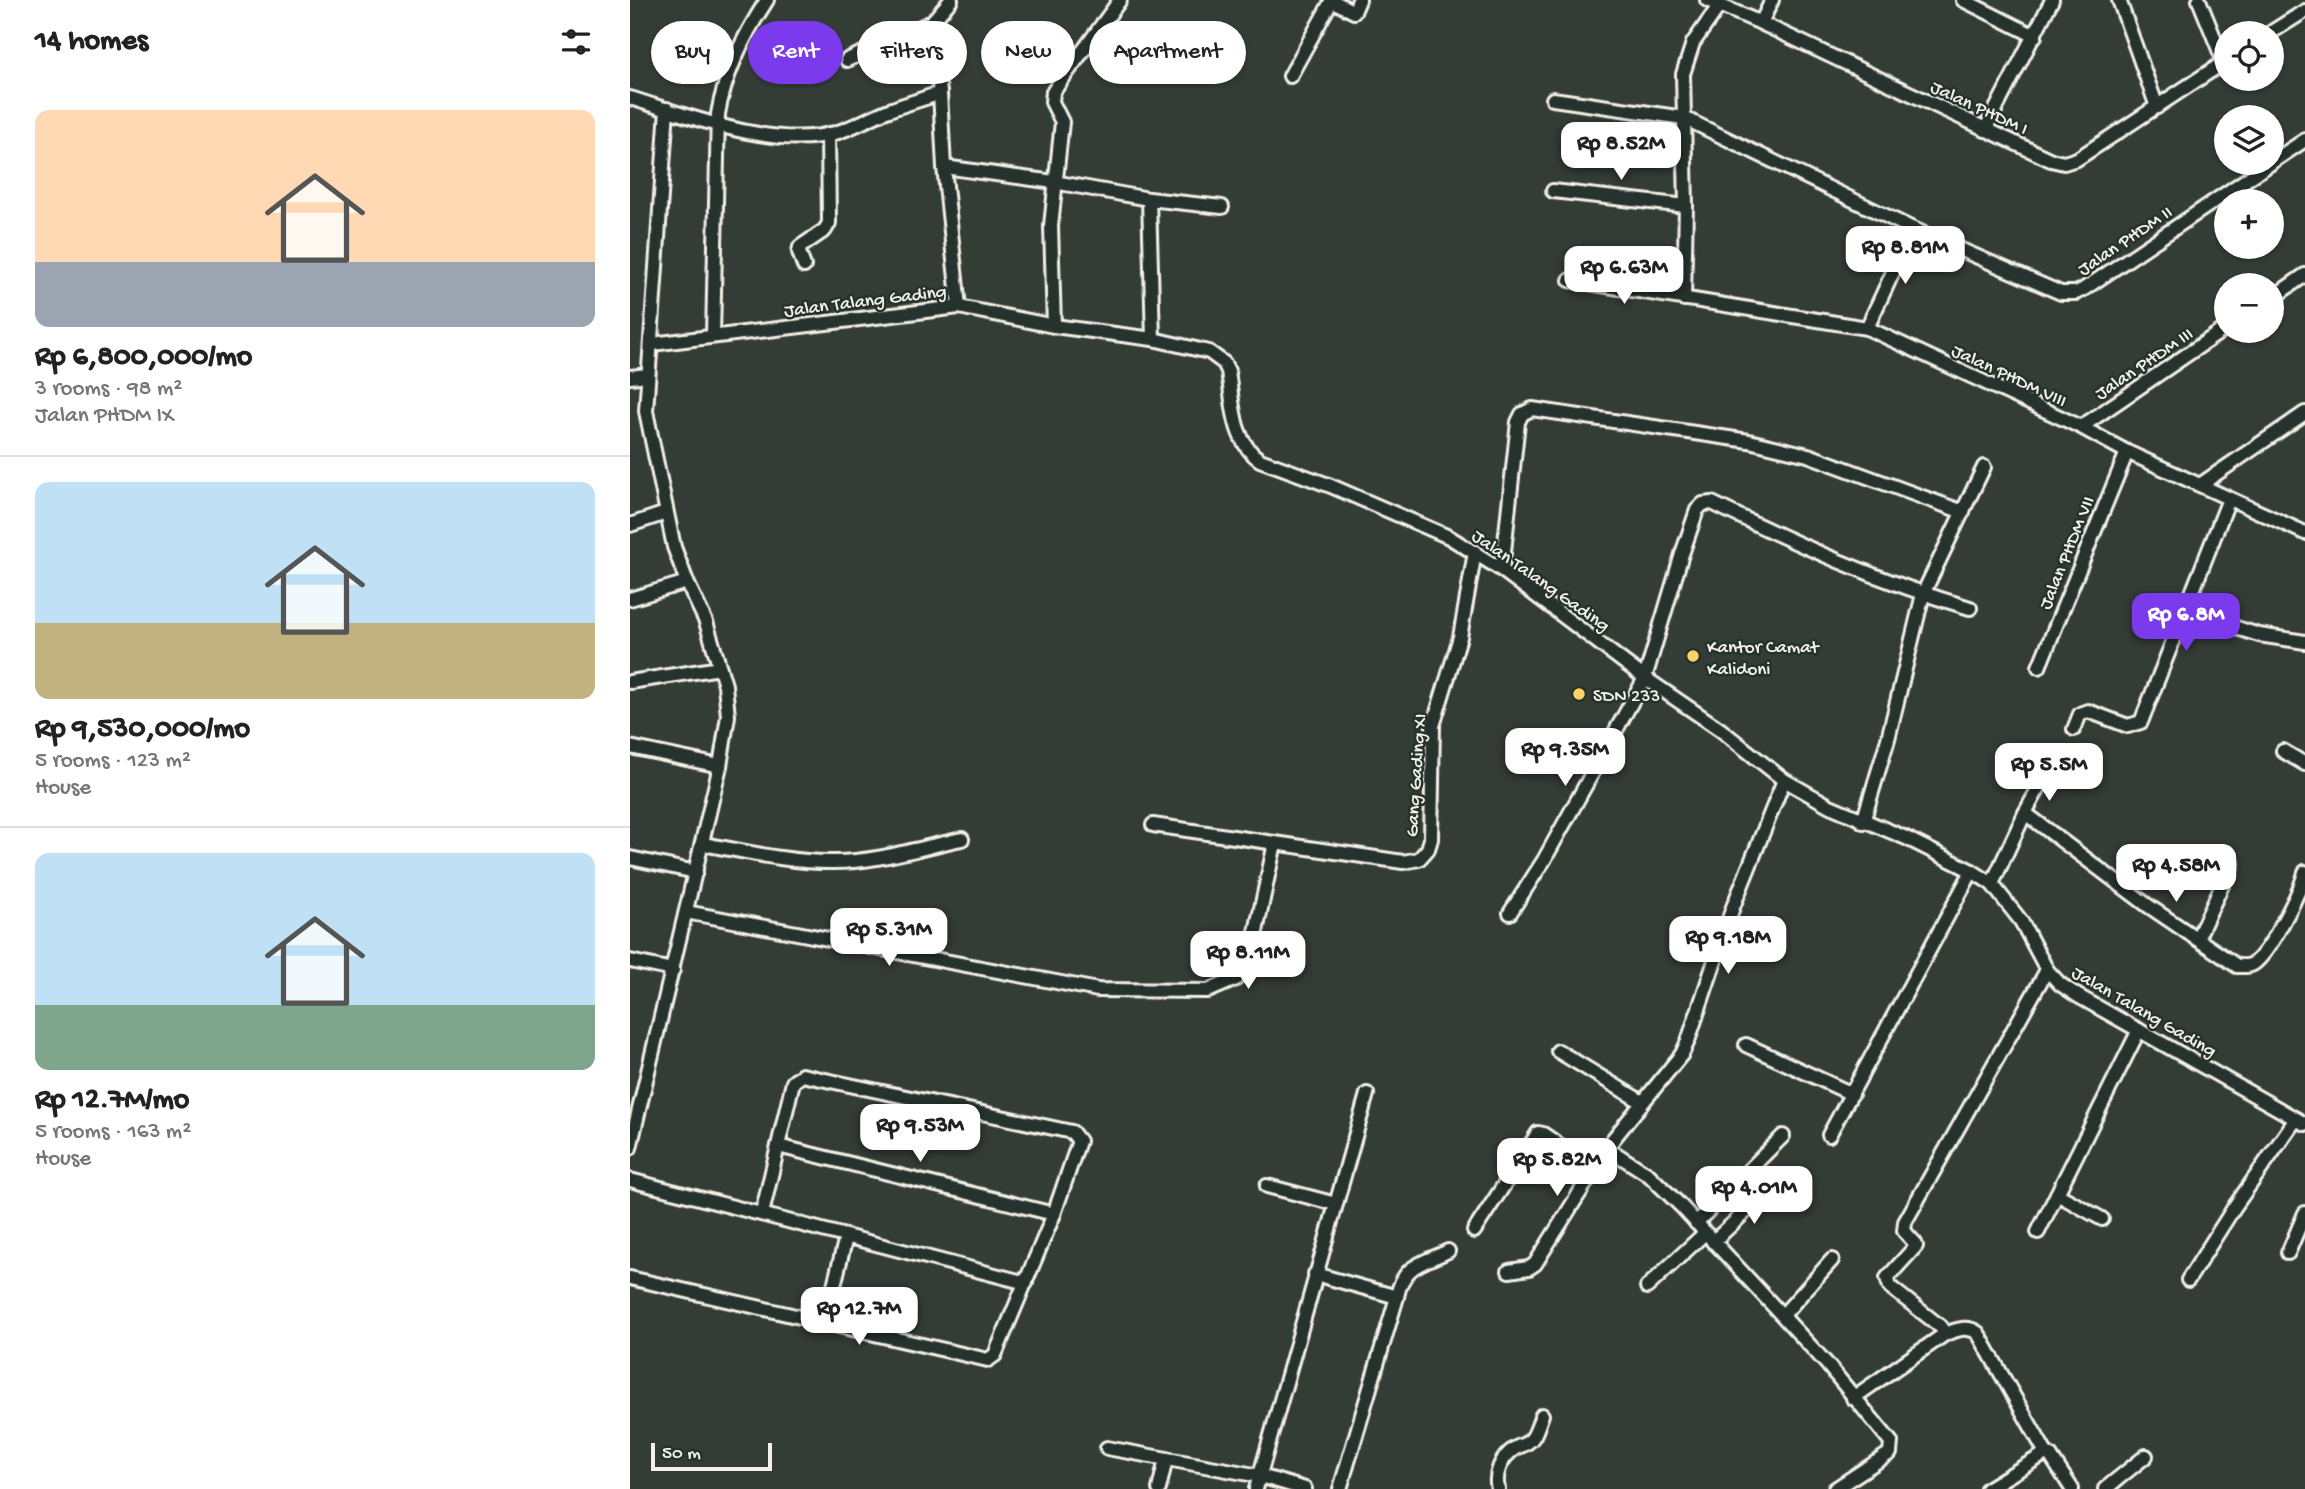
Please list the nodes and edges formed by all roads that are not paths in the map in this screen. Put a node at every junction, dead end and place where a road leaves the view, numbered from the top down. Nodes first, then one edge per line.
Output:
1 (767, 0) edge
2 (951, 0) edge
3 (1120, 0) edge
4 (1331, 0) edge
5 (1359, 0) edge
6 (1772, 0) edge
7 (1963, 0) edge
8 (2052, 0) edge
9 (2119, 0) edge
10 (2199, 0) edge
11 (1713, 3) edge
12 (2305, 11) edge
13 (933, 21) edge
14 (1761, 23) junction
15 (2284, 24) edge
16 (2214, 35) edge
17 (2035, 36) junction
18 (857, 55) edge
19 (846, 60) dead end
20 (2214, 68) edge
21 (1290, 76) dead end
22 (934, 84) edge
23 (934, 95) junction
24 (630, 98) edge
25 (1553, 99) dead end
26 (2157, 107) junction
27 (667, 109) junction
28 (1684, 118) junction
29 (719, 124) junction
30 (1984, 130) junction
31 (828, 134) junction
32 (2305, 140) edge
33 (2284, 154) edge
34 (944, 167) junction
35 (2252, 175) edge
36 (1054, 182) junction
37 (1553, 191) dead end
38 (1149, 200) junction
39 (1222, 206) dead end
40 (1686, 206) junction
41 (1913, 229) junction
42 (804, 266) dead end
43 (2305, 275) edge
44 (1570, 280) dead end
45 (2284, 290) edge
46 (1684, 299) junction
47 (959, 307) junction
48 (1054, 326) junction
49 (1867, 328) junction
50 (713, 336) junction
51 (2214, 336) edge
52 (1153, 339) junction
53 (652, 344) junction
54 (648, 375) junction
55 (630, 377) edge
56 (2305, 413) edge
57 (2081, 427) junction
58 (2127, 452) junction
59 (1984, 467) dead end
60 (2200, 485) junction
61 (2230, 499) junction
62 (1963, 512) junction
63 (666, 513) junction
64 (630, 525) edge
65 (2305, 533) edge
66 (1475, 552) junction
67 (1502, 570) junction
68 (687, 582) junction
69 (1923, 594) junction
70 (630, 599) edge
71 (1970, 608) dead end
72 (2183, 611) junction
73 (2305, 642) edge
74 (720, 667) junction
75 (2039, 667) dead end
76 (1645, 678) junction
77 (630, 682) edge
78 (2074, 729) dead end
79 (630, 747) edge
80 (2283, 751) dead end
81 (2056, 756) dead end
82 (2305, 764) edge
83 (720, 766) junction
84 (1784, 780) junction
85 (2025, 813) junction
86 (1863, 822) junction
87 (1153, 825) dead end
88 (962, 839) dead end
89 (1275, 843) junction
90 (702, 844) junction
91 (630, 858) edge
92 (2232, 864) dead end
93 (1972, 871) junction
94 (696, 872) junction
95 (2305, 872) edge
96 (1992, 884) junction
97 (686, 912) junction
98 (1510, 913) dead end
99 (2197, 939) junction
100 (630, 961) edge
101 (673, 970) junction
102 (2047, 970) junction
103 (2139, 1030) junction
104 (1746, 1045) dead end
105 (1558, 1051) dead end
106 (1367, 1094) dead end
107 (1852, 1094) junction
108 (1642, 1102) junction
109 (634, 1110) edge
110 (2301, 1122) edge
111 (1829, 1135) dead end
112 (1783, 1136) dead end
113 (778, 1146) junction
114 (630, 1148) edge
115 (1607, 1148) junction
116 (1594, 1169) junction
117 (630, 1181) edge
118 (1267, 1186) dead end
119 (1772, 1186) dead end
120 (2057, 1194) junction
121 (1336, 1204) junction
122 (2305, 1213) edge
123 (762, 1214) junction
124 (1054, 1214) junction
125 (2102, 1219) dead end
126 (1696, 1223) junction
127 (1474, 1231) dead end
128 (2038, 1232) dead end
129 (846, 1237) junction
130 (1709, 1238) junction
131 (1448, 1251) dead end
132 (2288, 1253) dead end
133 (1832, 1260) dead end
134 (1509, 1271) dead end
135 (1315, 1274) junction
136 (630, 1278) edge
137 (2188, 1280) dead end
138 (1026, 1283) junction
139 (1647, 1287) dead end
140 (1397, 1297) junction
141 (1783, 1315) junction
142 (825, 1322) junction
143 (1945, 1334) junction
144 (1853, 1398) junction
145 (1542, 1415) dead end
146 (1107, 1448) dead end
147 (2046, 1452) junction
148 (2146, 1456) dead end
149 (1166, 1459) junction
150 (1260, 1476) junction
151 (1159, 1489) edge
152 (1256, 1489) edge
153 (1305, 1489) edge
154 (1340, 1489) edge
155 (1499, 1489) edge
156 (1835, 1489) edge
157 (1987, 1489) edge
158 (2072, 1489) edge
159 (2105, 1489) edge

1 - 29 street
2 - 13 street
3 - 36 street
4 - 5 street
4 - 21 street
6 - 14 street
7 - 17 street
8 - 17 street
9 - 26 street
10 - 16 street
11 - 14 street, Jalan PHDM I
11 - 28 street
12 - 15 street
14 - 30 street, Jalan PHDM I
17 - 30 street
18 - 19 street
20 - 26 street, Jalan PHDM I
22 - 23 street
23 - 31 street
23 - 34 street
24 - 27 street
25 - 28 street, Jalan PHDM II
26 - 30 street, Jalan PHDM I
27 - 29 street
27 - 53 street
28 - 40 street
28 - 41 street, Jalan PHDM II
29 - 31 street
29 - 50 street
31 - 42 street
32 - 33 street, Jalan PHDM II
34 - 36 street
34 - 47 street
35 - 41 street, Jalan PHDM II
36 - 38 street
36 - 48 street
37 - 40 street
38 - 39 street
38 - 52 street
40 - 46 street
41 - 49 street
43 - 45 street
44 - 46 street, Jalan PHDM VIII
46 - 49 street, Jalan PHDM VIII
47 - 48 street, Jalan Talang Gading
47 - 50 street, Jalan Talang Gading
48 - 52 street, Jalan Talang Gading
49 - 57 street, Jalan PHDM VIII
50 - 53 street, Jalan Talang Gading
51 - 57 street, Jalan PHDM III
52 - 66 street, Jalan Talang Gading
53 - 54 street
54 - 55 street
54 - 63 street
56 - 60 street
57 - 58 street, Jalan PHDM VIII
58 - 60 street, Jalan PHDM VIII
58 - 75 street, Jalan PHDM VII
59 - 62 street
60 - 61 street, Jalan PHDM VIII
61 - 65 street, Jalan PHDM VIII
61 - 72 street
62 - 67 street
62 - 69 street
63 - 64 street
63 - 68 street
66 - 67 street, Jalan Talang Gading
66 - 89 street, Gang Gading XI
67 - 76 street, Jalan Talang Gading
68 - 70 street
68 - 74 street
69 - 71 street
69 - 76 street
69 - 86 street
72 - 73 street
72 - 78 street
74 - 77 street
74 - 83 street
76 - 84 street, Jalan Talang Gading
76 - 98 street
79 - 83 street
80 - 82 street
81 - 85 street
83 - 90 street
84 - 86 street, Jalan Talang Gading
84 - 108 street
85 - 96 street
85 - 99 street
86 - 93 street, Jalan Talang Gading
87 - 89 street, Gang Gading XI
88 - 90 street
89 - 97 street
90 - 94 street
91 - 94 street
92 - 99 street
93 - 96 street, Jalan Talang Gading
93 - 107 street
94 - 97 street
95 - 99 street
96 - 102 street, Jalan Talang Gading
97 - 101 street
100 - 101 street
101 - 109 street
102 - 103 street, Jalan Talang Gading
102 - 143 street
103 - 110 street, Jalan Talang Gading
103 - 120 street
104 - 107 street
105 - 108 street
106 - 121 street
107 - 111 street
108 - 115 street
109 - 114 street
110 - 137 street
112 - 126 street
113 - 123 street
113 - 124 street
113 - 124 street
115 - 116 street
115 - 126 street
116 - 127 street
116 - 134 street
117 - 123 street
118 - 121 street
119 - 130 street
120 - 125 street
120 - 128 street
121 - 135 street
122 - 132 street
123 - 129 street
124 - 138 street
126 - 130 street
129 - 138 street
129 - 142 street
130 - 139 street
130 - 141 street
131 - 140 street
133 - 141 street
135 - 140 street
135 - 150 street
136 - 142 street
138 - 142 street
140 - 154 street
141 - 144 street
143 - 144 street
143 - 147 street
144 - 156 street
145 - 155 street
146 - 149 street
147 - 157 street
147 - 158 street
148 - 159 street
149 - 150 street
149 - 151 street
150 - 152 street
150 - 153 street

